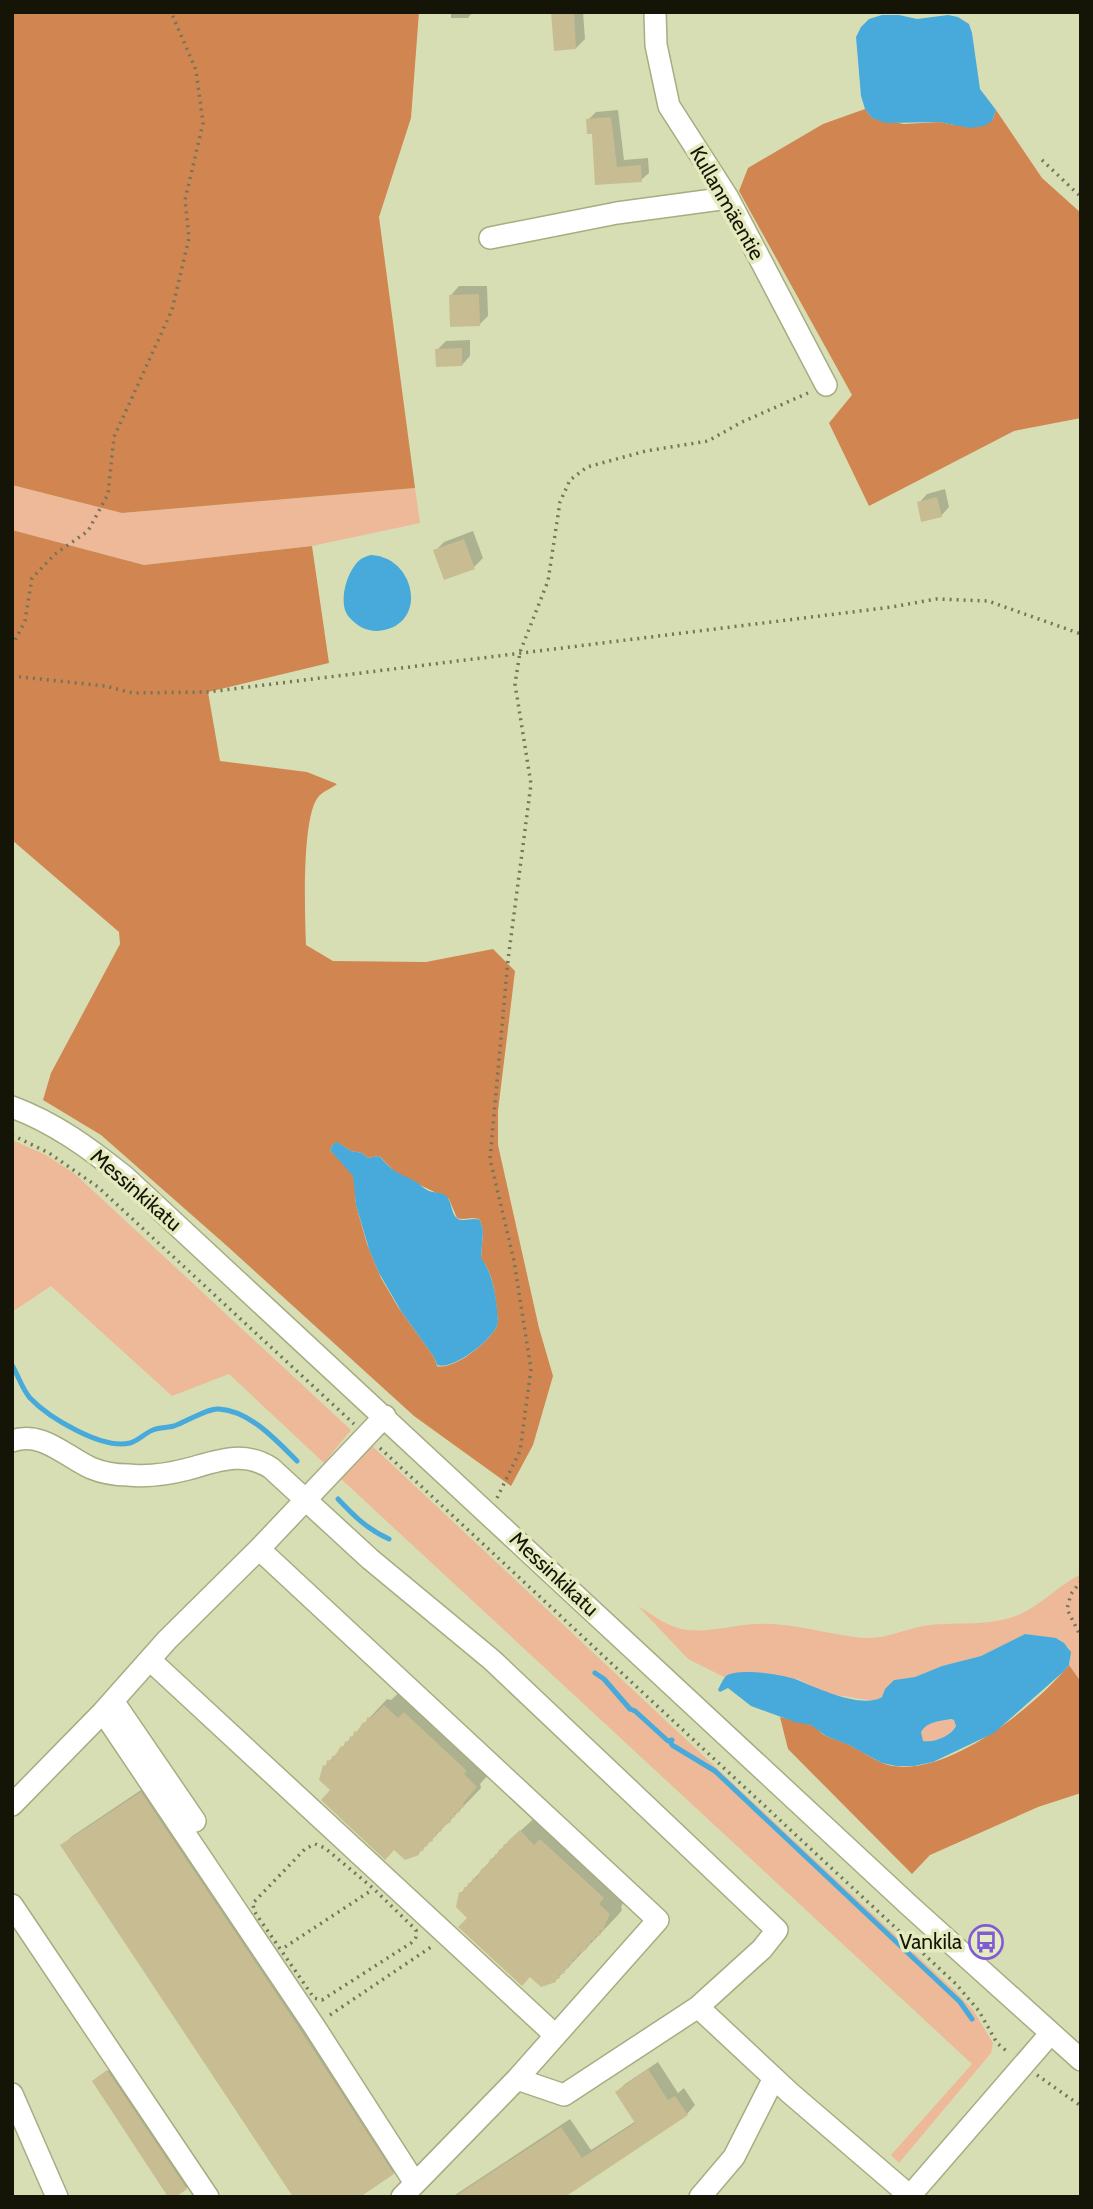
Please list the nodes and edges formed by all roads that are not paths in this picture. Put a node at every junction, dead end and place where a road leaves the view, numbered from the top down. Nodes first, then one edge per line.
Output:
1 (655, 12) edge
2 (728, 198) junction
3 (490, 238) dead end
4 (826, 385) road end
5 (12, 1107) edge
6 (385, 1416) junction
7 (12, 1441) edge
8 (306, 1500) junction
9 (259, 1549) junction
10 (150, 1660) junction
11 (108, 1707) junction
12 (12, 1805) edge
13 (195, 1821) dead end
14 (12, 1905) edge
15 (698, 2007) junction
16 (1051, 2033) junction
17 (554, 2035) junction
18 (1081, 2060) edge
19 (517, 2078) junction
20 (774, 2078) junction
21 (12, 2094) edge
22 (408, 2190) edge
23 (57, 2197) edge
24 (208, 2197) edge
25 (700, 2197) edge
26 (909, 2197) edge

1 - 2 street, Kullanmäentie
2 - 3 street
2 - 4 street, Kullanmäentie
5 - 6 street, Messinkikatu
6 - 8 street
6 - 16 street, Messinkikatu
7 - 8 street
8 - 9 street
8 - 15 street
9 - 10 street
9 - 17 street
10 - 11 street
10 - 17 street
11 - 12 street
11 - 13 street
11 - 22 street
14 - 24 street
15 - 19 street
15 - 20 street
16 - 18 street, Messinkikatu
16 - 26 street
17 - 19 street
19 - 22 street
20 - 25 street
20 - 26 street
21 - 23 street

